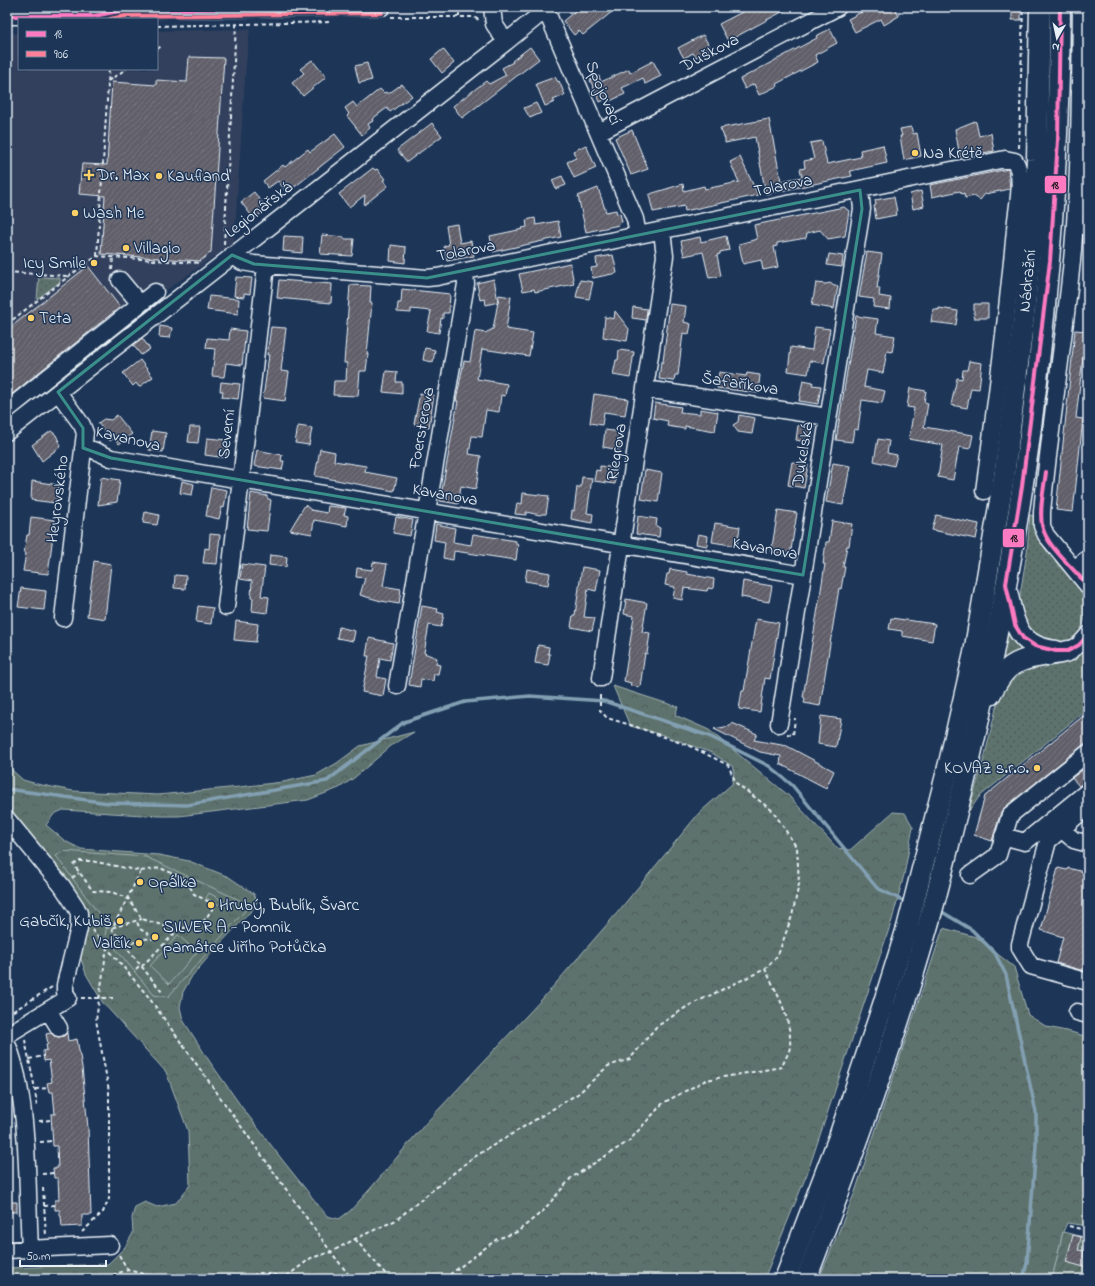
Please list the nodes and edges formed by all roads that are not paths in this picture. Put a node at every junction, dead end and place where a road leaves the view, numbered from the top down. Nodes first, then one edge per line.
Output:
1 (106, 7) edge
2 (382, 7) edge
3 (492, 7) edge
4 (838, 7) edge
5 (1040, 7) edge
6 (1060, 7) edge
7 (1081, 7) edge
8 (124, 10) junction
9 (7, 16) edge
10 (506, 42) junction
11 (599, 132) junction
12 (1084, 165) edge
13 (860, 190) junction
14 (662, 231) junction
15 (638, 235) junction
16 (232, 255) junction
17 (266, 266) junction
18 (465, 271) junction
19 (120, 280) dead end
20 (155, 292) dead end
21 (140, 304) junction
22 (646, 389) junction
23 (58, 392) junction
24 (7, 410) edge
25 (828, 417) junction
26 (7, 432) edge
27 (83, 448) junction
28 (241, 480) junction
29 (984, 490) dead end
30 (427, 511) junction
31 (622, 544) junction
32 (1088, 558) edge
33 (1074, 569) junction
34 (803, 575) junction
35 (1006, 584) junction
36 (1088, 585) edge
37 (226, 607) dead end
38 (63, 618) dead end
39 (1088, 635) edge
40 (1068, 651) junction
41 (397, 686) dead end
42 (600, 686) road end
43 (981, 711) junction
44 (779, 724) dead end
45 (1087, 756) edge
46 (1088, 791) edge
47 (1088, 806) edge
48 (7, 819) edge
49 (1061, 829) junction
50 (1003, 836) junction
51 (1085, 843) dead end
52 (970, 875) dead end
53 (1088, 982) edge
54 (48, 1010) junction
55 (59, 1028) dead end
56 (7, 1035) edge
57 (7, 1044) edge
58 (14, 1104) edge
59 (110, 1246) road end
60 (30, 1249) junction
61 (7, 1250) edge
62 (785, 1279) edge
63 (806, 1279) edge

1 - 8 street
2 - 8 street
3 - 10 street
4 - 11 street, Duškova
5 - 62 main road, Nádražní
6 - 35 main road, Nádražní
7 - 12 street
8 - 9 street
10 - 11 street, Spojovací
10 - 16 street, Legionářská
11 - 15 street, Spojovací
12 - 33 street
13 - 14 street, Tolarova
13 - 25 street, Dukelská
13 - 29 street, Tolarova
14 - 15 street, Tolarova
14 - 22 street, Riegrova
15 - 18 street, Tolarova
16 - 17 street, Tolarova
16 - 23 street, Legionářská
17 - 18 street, Tolarova
17 - 28 street, Severní
18 - 30 street, Foersterova
19 - 21 street
20 - 21 street
21 - 24 street
22 - 25 street, Šafaříkova
22 - 31 street, Riegrova
23 - 26 street, Legionářská
23 - 27 street, Heyrovského
25 - 34 street, Dukelská
27 - 28 street, Kavanova
27 - 38 street, Heyrovského
28 - 30 street, Kavanova
28 - 37 street, Severní
30 - 31 street, Kavanova
30 - 41 street, Foersterova
31 - 34 street, Kavanova
31 - 42 street, Riegrova
32 - 33 street
33 - 36 street
34 - 44 street, Dukelská
35 - 40 main road
35 - 43 main road, Nádražní
39 - 40 street
40 - 43 main road
43 - 63 main road
45 - 50 street
46 - 50 street
47 - 49 street
48 - 54 street
49 - 51 street
49 - 53 street
50 - 52 street
54 - 55 street
54 - 56 street
57 - 58 street
58 - 60 street
59 - 60 street
60 - 61 street

